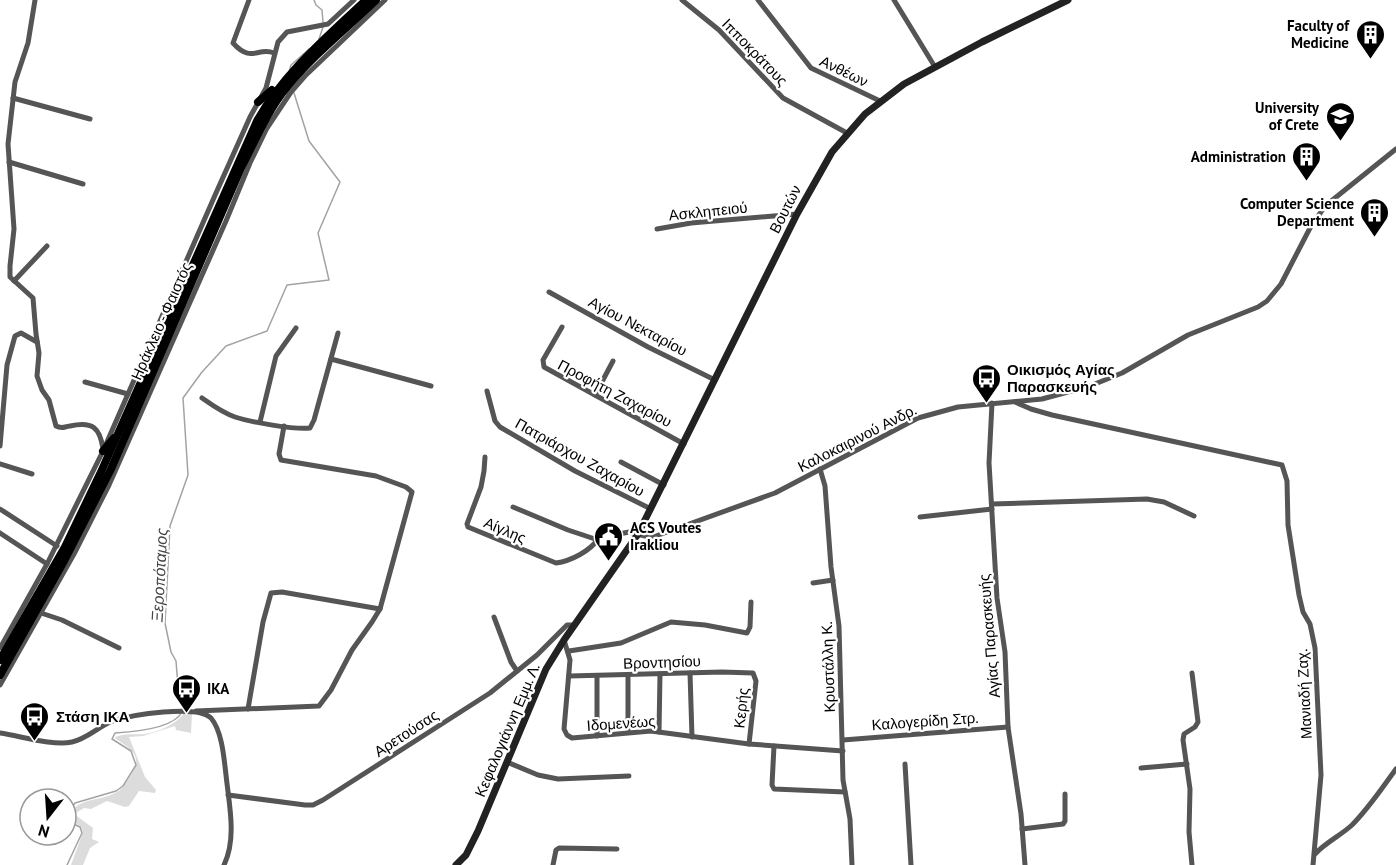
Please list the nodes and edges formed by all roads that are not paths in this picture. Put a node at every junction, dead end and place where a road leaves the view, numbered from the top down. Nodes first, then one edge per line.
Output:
1 (34, 0) edge
2 (249, 0) edge
3 (354, 0) edge
4 (385, 0) edge
5 (682, 0) edge
6 (758, 0) edge
7 (894, 0) edge
8 (1068, 0) edge
9 (373, 1) edge
10 (274, 53) junction
11 (935, 67) junction
12 (294, 68) junction
13 (13, 98) junction
14 (880, 101) junction
15 (258, 102) junction
16 (90, 119) dead end
17 (847, 133) junction
18 (1396, 149) edge
19 (232, 157) junction
20 (251, 161) junction
21 (9, 162) junction
22 (238, 169) junction
23 (224, 175) junction
24 (83, 184) dead end
25 (241, 185) junction
26 (797, 214) junction
27 (657, 229) dead end
28 (47, 246) dead end
29 (14, 281) junction
30 (549, 292) dead end
31 (562, 327) dead end
32 (296, 328) dead end
33 (338, 333) dead end
34 (37, 342) junction
35 (330, 359) junction
36 (613, 361) dead end
37 (716, 380) junction
38 (85, 382) dead end
39 (431, 386) dead end
40 (487, 391) dead end
41 (128, 394) junction
42 (595, 395) junction
43 (202, 398) dead end
44 (1014, 401) junction
45 (992, 403) junction
46 (260, 422) junction
47 (136, 425) junction
48 (284, 426) junction
49 (124, 430) junction
50 (684, 444) junction
51 (0, 446) edge
52 (120, 449) junction
53 (103, 451) junction
54 (485, 457) dead end
55 (621, 462) dead end
56 (0, 464) edge
57 (820, 469) junction
58 (115, 472) junction
59 (32, 474) dead end
60 (664, 485) junction
61 (992, 506) junction
62 (513, 507) dead end
63 (0, 509) edge
64 (651, 509) junction
65 (1194, 516) dead end
66 (920, 517) dead end
67 (0, 533) edge
68 (638, 534) junction
69 (598, 539) junction
70 (57, 546) junction
71 (629, 549) joint
72 (47, 564) junction
73 (833, 580) junction
74 (813, 583) dead end
75 (751, 603) dead end
76 (380, 609) junction
77 (41, 613) junction
78 (494, 617) dead end
79 (575, 625) junction
80 (19, 628) junction
81 (564, 640) junction
82 (1, 647) edge
83 (119, 648) dead end
84 (569, 651) junction
85 (0, 660) edge
86 (517, 671) junction
87 (690, 673) junction
88 (1192, 673) dead end
89 (660, 674) junction
90 (755, 674) joint
91 (0, 675) edge
92 (628, 675) junction
93 (569, 676) junction
94 (597, 676) junction
95 (0, 685) edge
96 (248, 709) junction
97 (196, 711) junction
98 (1008, 727) junction
99 (628, 732) junction
100 (659, 732) junction
101 (0, 733) edge
102 (597, 736) junction
103 (692, 737) junction
104 (843, 740) junction
105 (749, 744) junction
106 (774, 746) junction
107 (843, 751) junction
108 (507, 762) junction
109 (905, 764) dead end
110 (1186, 764) junction
111 (1141, 768) dead end
112 (1396, 769) edge
113 (629, 776) dead end
114 (845, 792) junction
115 (1065, 794) dead end
116 (228, 795) junction
117 (1022, 829) junction
118 (617, 849) dead end
119 (1315, 854) junction
120 (224, 865) edge
121 (456, 865) edge
122 (554, 865) edge
123 (852, 865) edge
124 (911, 865) edge
125 (1025, 865) edge
126 (1192, 865) edge
127 (1313, 865) edge

1 - 13 street
2 - 10 street
3 - 10 street
4 - 20 street
5 - 17 street, Ιπποκράτους
6 - 14 street, Ανθέων
7 - 11 street
8 - 11 main road, Βουτών
9 - 12 main road, Ηράκλειο - Φαιστός
9 - 22 main road, Ηράκλειο - Φαιστός
10 - 15 street
11 - 14 main road, Βουτών
12 - 15 main road
12 - 22 main road, Ηράκλειο - Φαιστός
13 - 16 street
13 - 21 street
14 - 17 main road, Βουτών
15 - 19 street
17 - 26 main road, Βουτών
18 - 44 street, Καλοκαιρινού Ανδρ.
19 - 22 street
19 - 23 street
20 - 22 street
20 - 25 street
21 - 24 street
21 - 29 street
22 - 23 street
22 - 25 street
22 - 49 main road, Ηράκλειο - Φαιστός
23 - 41 street
25 - 47 street
26 - 27 street, Ασκληπειού
26 - 37 main road, Βουτών
28 - 29 street
29 - 34 street
30 - 37 street, Αγίου Νεκταρίου
31 - 42 street, Προφήτη Ζαχαρίου
32 - 46 street
33 - 35 street
34 - 51 street
34 - 53 street
35 - 39 street
35 - 48 street
36 - 42 street
37 - 50 main road, Βουτών
38 - 41 street
40 - 64 street, Πατριάρχου Ζαχαρίου
41 - 53 street
42 - 50 street, Προφήτη Ζαχαρίου
43 - 46 street
44 - 45 street, Καλοκαιρινού Ανδρ.
44 - 119 street, Μανιαδή Ζαχ.
45 - 57 street, Καλοκαιρινού Ανδρ.
45 - 61 street, Αγίας Παρασκευής
46 - 48 street
47 - 49 main road
47 - 58 street
48 - 76 street
49 - 52 main road, Ηράκλειο - Φαιστός
49 - 53 main road
49 - 80 main road, Ηράκλειο - Φαιστός
50 - 60 main road, Βουτών
52 - 58 main road
52 - 91 main road, Ηράκλειο - Φαιστός
53 - 70 street
54 - 69 street, Αίγλης
55 - 60 street
56 - 59 street
57 - 68 street, Καλοκαιρινού Ανδρ.
57 - 73 street, Κρυστάλλη Κ.
58 - 77 street
60 - 64 main road, Βουτών
61 - 65 street
61 - 66 street
61 - 98 street, Αγίας Παρασκευής
62 - 69 street
63 - 70 street
64 - 68 main road, Βουτών
67 - 72 street
68 - 69 street, Καλοκαιρινού Ανδρ.
68 - 71 main road, Βουτών
70 - 72 street
71 - 79 main road, Κεφαλογιάννη Εμμ. Λ.
72 - 82 street
73 - 74 street
73 - 104 street, Κρυστάλλη Κ.
75 - 84 street
76 - 96 street
76 - 96 street
77 - 83 street
77 - 95 street
78 - 86 street
79 - 81 main road, Κεφαλογιάννη Εμμ. Λ.
79 - 86 street, Αρετούσας
80 - 82 main road
80 - 85 main road, Ηράκλειο - Φαιστός
81 - 84 street, Ιδομενέως
81 - 108 main road, Κεφαλογιάννη Εμμ. Λ.
84 - 93 street, Ιδομενέως
86 - 116 street, Αρετούσας
87 - 89 street, Βροντησίου
87 - 90 street, Βροντησίου
87 - 103 street
88 - 110 street
89 - 92 street, Βροντησίου
89 - 100 street
90 - 105 street, Κερής
92 - 94 street, Βροντησίου
92 - 99 street
93 - 94 street, Βροντησίου
93 - 102 street, Ιδομενέως
94 - 102 street
96 - 97 street
97 - 101 street
97 - 116 street
98 - 104 street, Καλογερίδη Στρ.
98 - 117 street, Αγίας Παρασκευής
99 - 100 street, Ιδομενέως
99 - 102 street, Ιδομενέως
100 - 103 street, Ιδομενέως
103 - 105 street, Ιδομενέως
104 - 107 street, Κρυστάλλη Κ.
105 - 106 street, Ιδομενέως
106 - 107 street, Ιδομενέως
106 - 114 street
107 - 114 street, Κρυστάλλη Κ.
108 - 113 street
108 - 121 main road, Κεφαλογιάννη Εμμ. Λ.
109 - 124 street
110 - 111 street
110 - 126 street
112 - 119 street
114 - 123 street, Κρυστάλλη Κ.
115 - 117 street
116 - 120 street
117 - 125 street, Αγίας Παρασκευής
118 - 122 street
119 - 127 street, Μανιαδή Ζαχ.

